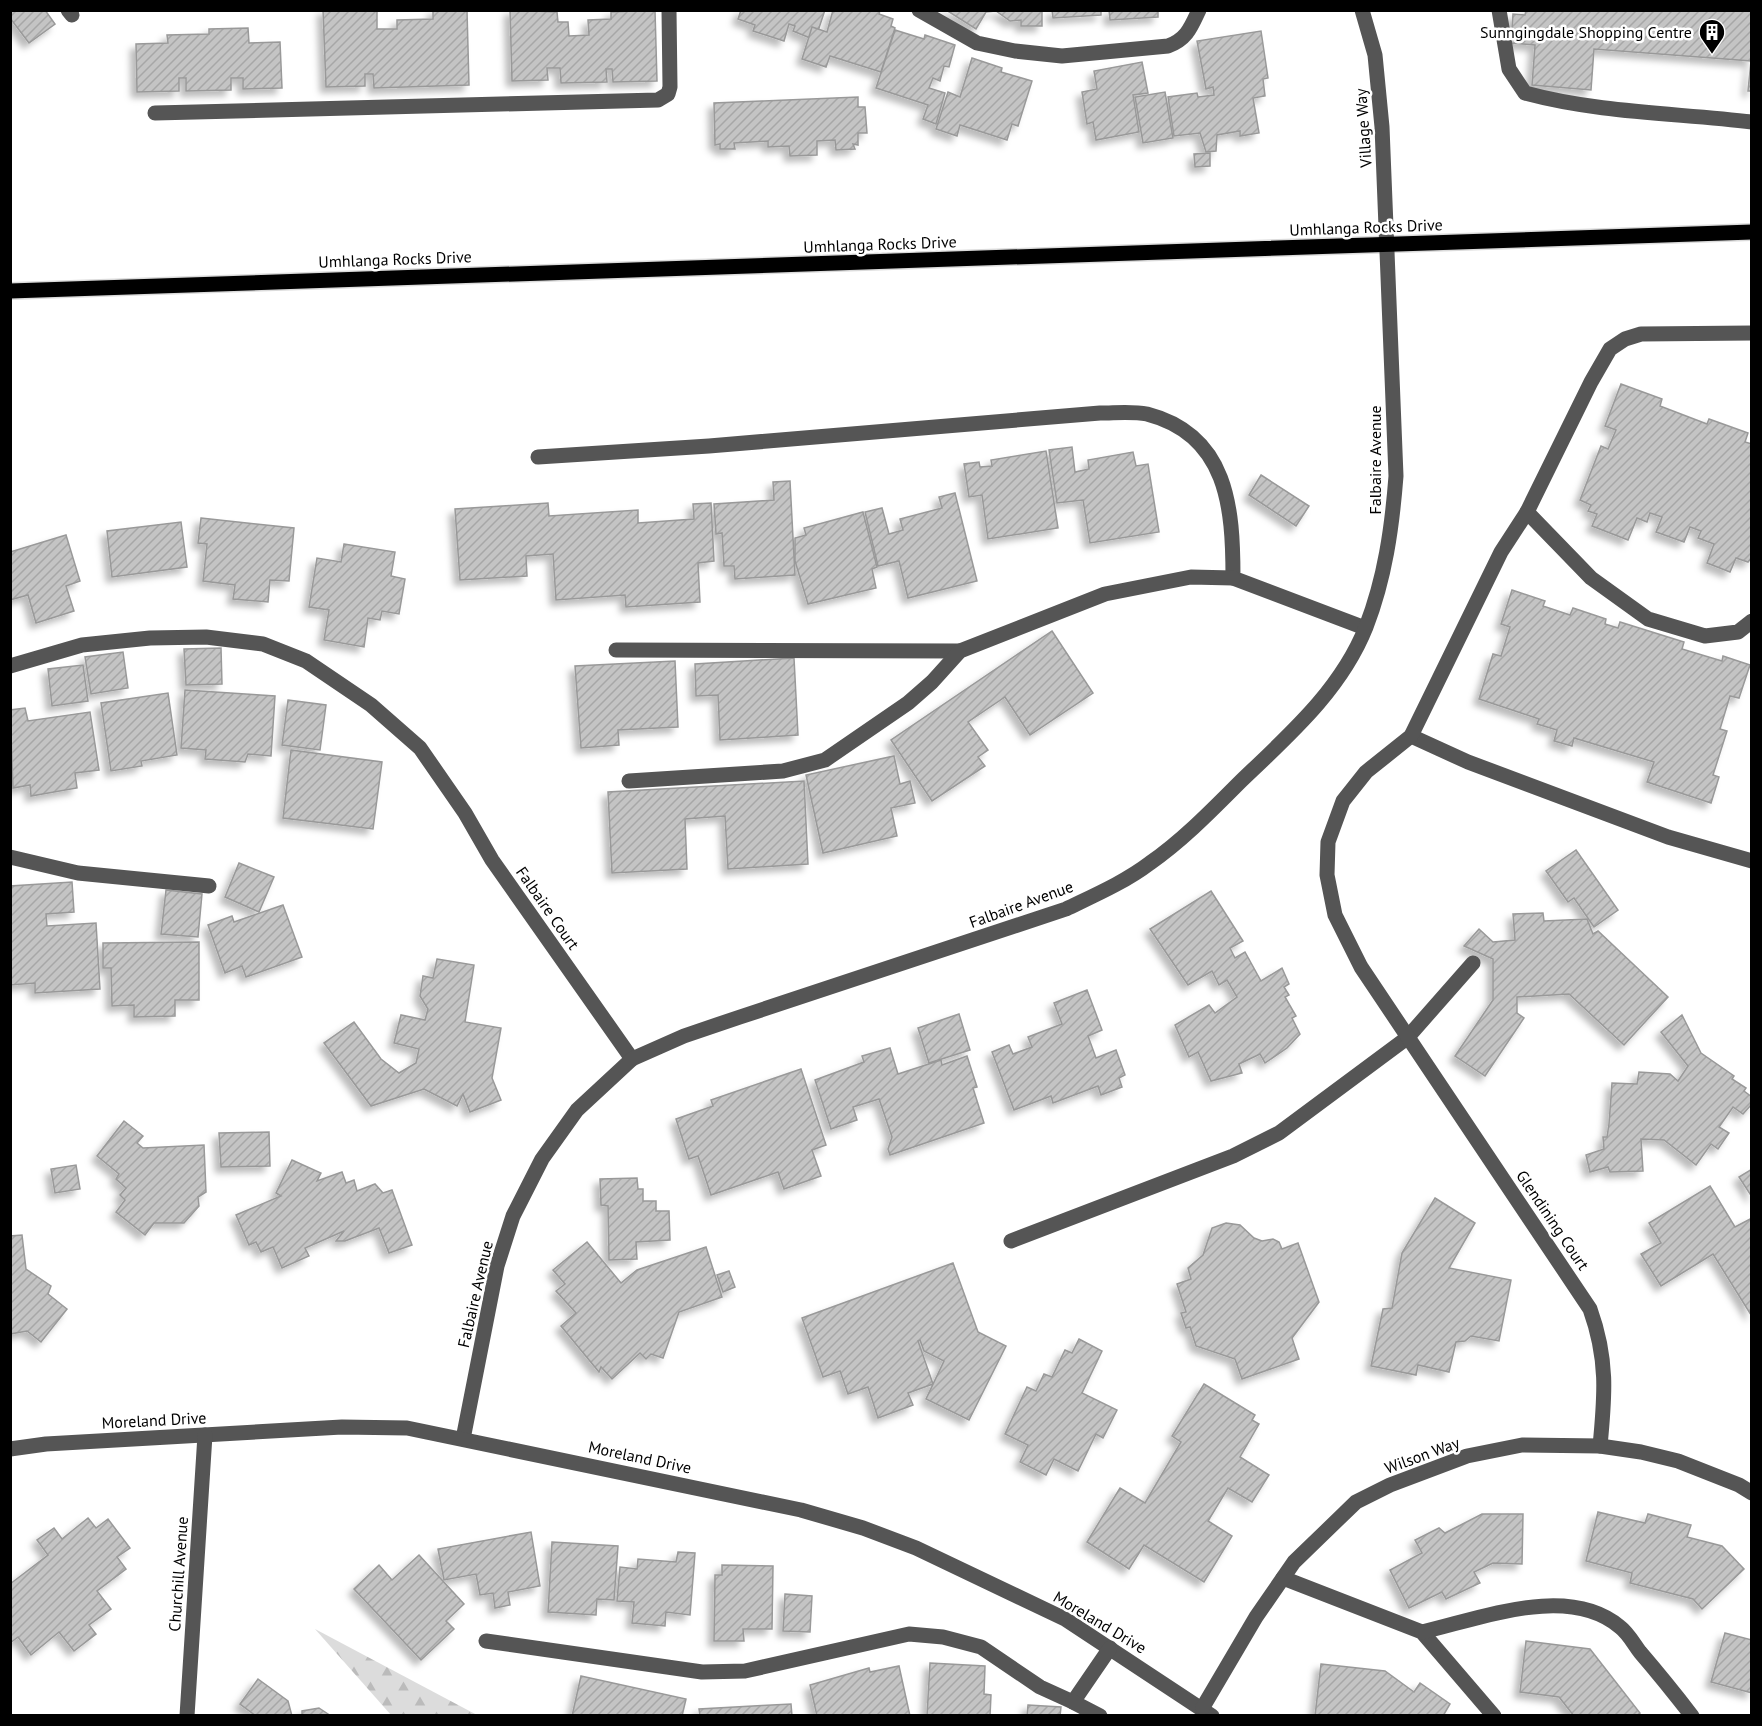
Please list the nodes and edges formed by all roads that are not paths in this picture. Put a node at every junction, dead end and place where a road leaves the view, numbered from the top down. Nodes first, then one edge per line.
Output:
1 (669, 10) edge
2 (919, 10) edge
3 (1199, 10) edge
4 (1362, 10) edge
5 (1499, 10) edge
6 (154, 113) dead end
7 (1752, 122) edge
8 (1752, 232) edge
9 (1387, 244) junction
10 (10, 291) edge
11 (1752, 333) edge
12 (538, 457) dead end
13 (1527, 512) junction
14 (1233, 578) junction
15 (1752, 621) edge
16 (1365, 628) junction
17 (616, 650) dead end
18 (960, 651) junction
19 (10, 666) edge
20 (1411, 736) junction
21 (629, 781) dead end
22 (10, 857) edge
23 (1752, 861) edge
24 (209, 886) dead end
25 (1473, 963) dead end
26 (1407, 1038) junction
27 (632, 1059) junction
28 (1011, 1241) dead end
29 (205, 1435) junction
30 (463, 1439) junction
31 (1600, 1446) junction
32 (10, 1449) edge
33 (1752, 1493) edge
34 (1283, 1578) junction
35 (1422, 1632) junction
36 (486, 1641) dead end
37 (1110, 1648) junction
38 (1073, 1702) junction
39 (1207, 1711) edge
40 (187, 1716) edge
41 (1100, 1716) edge
42 (1494, 1716) edge
43 (1692, 1716) edge

1 - 6 street
2 - 3 street
4 - 9 street, Village Way
5 - 7 street
8 - 9 main road, Umhlanga Rocks Drive
9 - 10 main road, Umhlanga Rocks Drive
9 - 16 street, Falbaire Avenue
11 - 13 street
12 - 14 street
13 - 15 street
13 - 20 street
14 - 16 street
14 - 18 street
16 - 27 street, Falbaire Avenue
17 - 18 street
18 - 21 street
19 - 27 street, Falbaire Court
20 - 23 street
20 - 26 street, Glendining Court
22 - 24 street
25 - 26 street
26 - 28 street
26 - 31 street, Glendining Court
27 - 30 street, Falbaire Avenue
29 - 30 street, Moreland Drive
29 - 32 street, Moreland Drive
29 - 40 street, Churchill Avenue
30 - 37 street, Moreland Drive
31 - 33 street, Wilson Way
31 - 34 street, Wilson Way
34 - 35 street
34 - 39 street, Wilson Way
35 - 42 street
35 - 43 street
36 - 38 street
37 - 38 street
37 - 39 street, Moreland Drive
38 - 41 street

